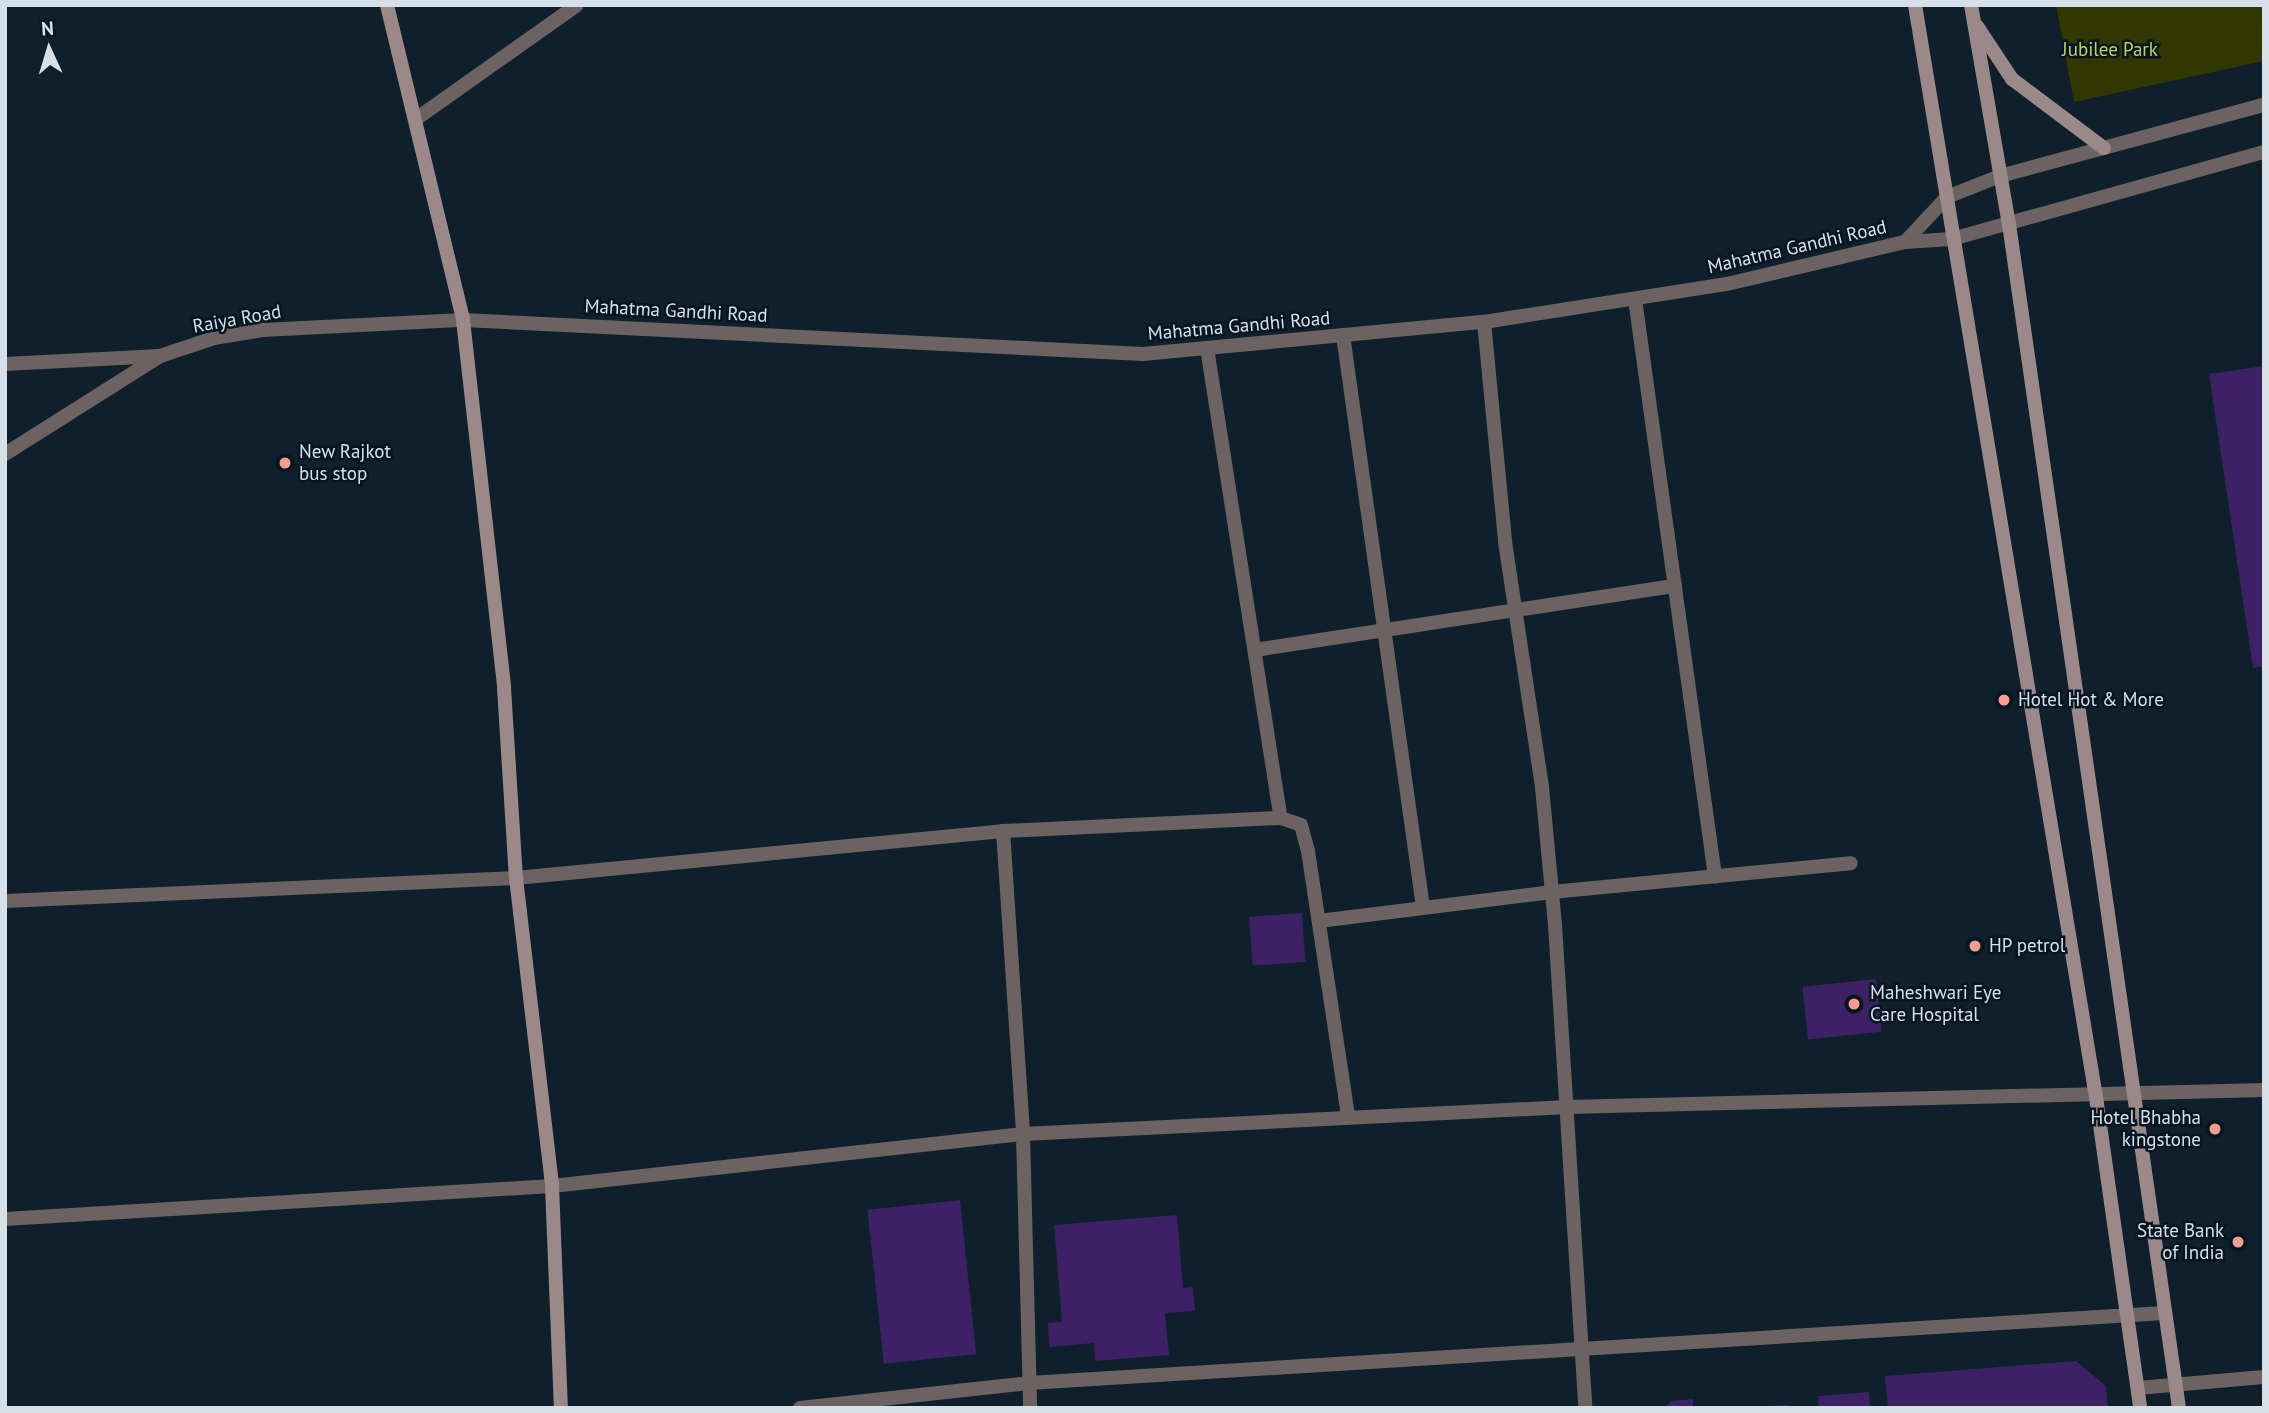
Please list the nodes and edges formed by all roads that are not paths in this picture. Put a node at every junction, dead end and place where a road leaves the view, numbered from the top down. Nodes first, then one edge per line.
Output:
1 (387, 5) edge
2 (577, 5) edge
3 (1914, 5) edge
4 (1971, 5) edge
5 (1974, 22) junction
6 (2264, 105) edge
7 (416, 119) junction
8 (2104, 148) junction
9 (2264, 152) edge
10 (2000, 176) junction
11 (1947, 197) junction
12 (2009, 224) junction
13 (1952, 239) junction
14 (1905, 242) junction
15 (1635, 299) junction
16 (463, 320) junction
17 (1484, 322) junction
18 (1343, 335) junction
19 (1207, 348) junction
20 (160, 356) junction
21 (5, 364) edge
22 (5, 454) edge
23 (1675, 586) junction
24 (1515, 611) junction
25 (1384, 631) junction
26 (1255, 650) junction
27 (1281, 818) junction
28 (1003, 831) junction
29 (1851, 863) dead end
30 (1715, 876) junction
31 (516, 878) junction
32 (1552, 892) junction
33 (5, 901) edge
34 (1423, 907) junction
35 (1319, 921) junction
36 (2264, 1090) edge
37 (2138, 1096) junction
38 (2096, 1097) junction
39 (1567, 1107) junction
40 (1348, 1117) junction
41 (1023, 1134) junction
42 (552, 1186) junction
43 (5, 1219) edge
44 (2164, 1313) junction
45 (2129, 1315) junction
46 (1582, 1352) junction
47 (2264, 1377) edge
48 (1029, 1383) junction
49 (2176, 1383) junction
50 (2138, 1388) junction
51 (561, 1408) edge
52 (800, 1408) edge
53 (1030, 1408) edge
54 (1586, 1408) edge
55 (2140, 1408) edge
56 (2179, 1408) edge

1 - 7 main road
2 - 7 street
3 - 11 main road
4 - 5 main road
5 - 8 main road
5 - 10 main road
6 - 8 street
7 - 16 main road
8 - 10 street
9 - 12 street, Mahatma Gandhi Road
10 - 11 street
10 - 12 main road
11 - 13 main road
11 - 14 street
12 - 13 street, Mahatma Gandhi Road
12 - 37 main road
13 - 14 street, Mahatma Gandhi Road
13 - 38 main road
14 - 15 street, Mahatma Gandhi Road
15 - 17 street, Mahatma Gandhi Road
15 - 23 street
16 - 19 street, Mahatma Gandhi Road
16 - 20 street, Raiya Road
16 - 31 main road
17 - 18 street, Mahatma Gandhi Road
17 - 24 street
18 - 19 street, Mahatma Gandhi Road
18 - 25 street
19 - 26 street
20 - 21 street
20 - 22 street, Raiya Road
23 - 24 street
23 - 30 street
24 - 25 street
24 - 32 street
25 - 26 street
25 - 34 street
26 - 27 street
27 - 28 street
27 - 35 street
28 - 31 street
28 - 41 street
29 - 30 street
30 - 32 street
31 - 33 street
31 - 42 main road
32 - 34 street
32 - 39 street
34 - 35 street
35 - 40 street
36 - 37 street
37 - 38 street
37 - 44 main road
38 - 39 street
38 - 45 main road
39 - 40 street
39 - 46 street
40 - 41 street
41 - 42 street
41 - 48 street
42 - 43 street
42 - 51 main road
44 - 45 street
44 - 49 main road
45 - 46 street
45 - 50 main road
46 - 48 street
46 - 54 street
47 - 49 street
48 - 52 street
48 - 53 street
49 - 50 street
49 - 56 main road
50 - 55 main road

